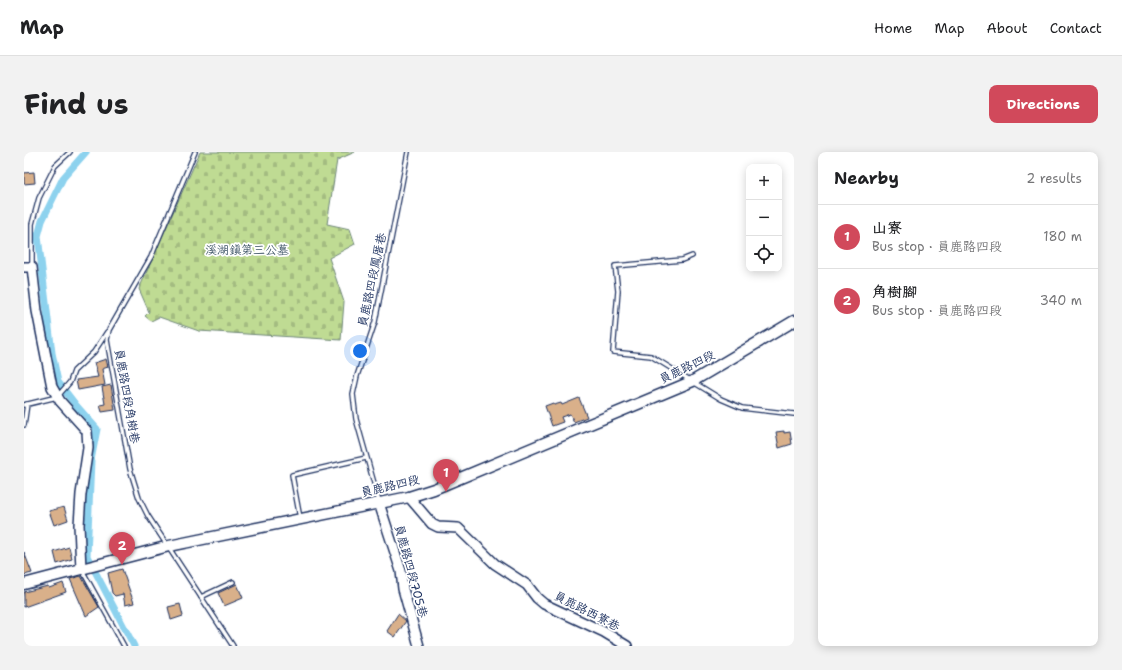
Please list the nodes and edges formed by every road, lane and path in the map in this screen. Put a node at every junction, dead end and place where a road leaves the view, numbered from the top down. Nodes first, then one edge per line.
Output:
1 (70, 152) edge
2 (195, 152) edge
3 (408, 152) edge
4 (692, 256) dead end
5 (28, 267) edge
6 (794, 321) edge
7 (109, 330) junction
8 (693, 381) junction
9 (58, 397) junction
10 (26, 404) edge
11 (794, 414) edge
12 (24, 425) edge
13 (366, 458) junction
14 (409, 497) junction
15 (379, 503) junction
16 (300, 519) junction
17 (169, 546) junction
18 (81, 569) junction
19 (233, 582) dead end
20 (24, 584) edge
21 (201, 597) junction
22 (124, 646) edge
23 (233, 646) edge
24 (419, 646) edge
25 (627, 646) edge

1 - 5 lane
2 - 7 lane, 員鹿路四段角樹巷
3 - 13 lane, 員鹿路四段鳳厝巷
4 - 8 lane
5 - 9 street
6 - 8 main road, 員鹿路四段
7 - 9 lane
7 - 17 lane, 員鹿路四段角樹巷
8 - 11 lane
8 - 14 main road, 員鹿路四段
9 - 10 lane
9 - 18 street
10 - 12 lane
13 - 15 lane, 員鹿路四段鳳厝巷
13 - 16 lane
14 - 15 main road, 員鹿路四段
14 - 25 street, 員鹿路西寮巷
15 - 16 main road, 員鹿路四段
15 - 24 street, 員鹿路四段705巷
16 - 17 main road, 員鹿路四段
17 - 18 main road, 員鹿路四段
17 - 21 lane, 員鹿路四段角樹巷
18 - 20 main road, 員鹿路四段
18 - 22 lane
19 - 21 lane
21 - 23 lane, 員鹿路四段角樹巷

